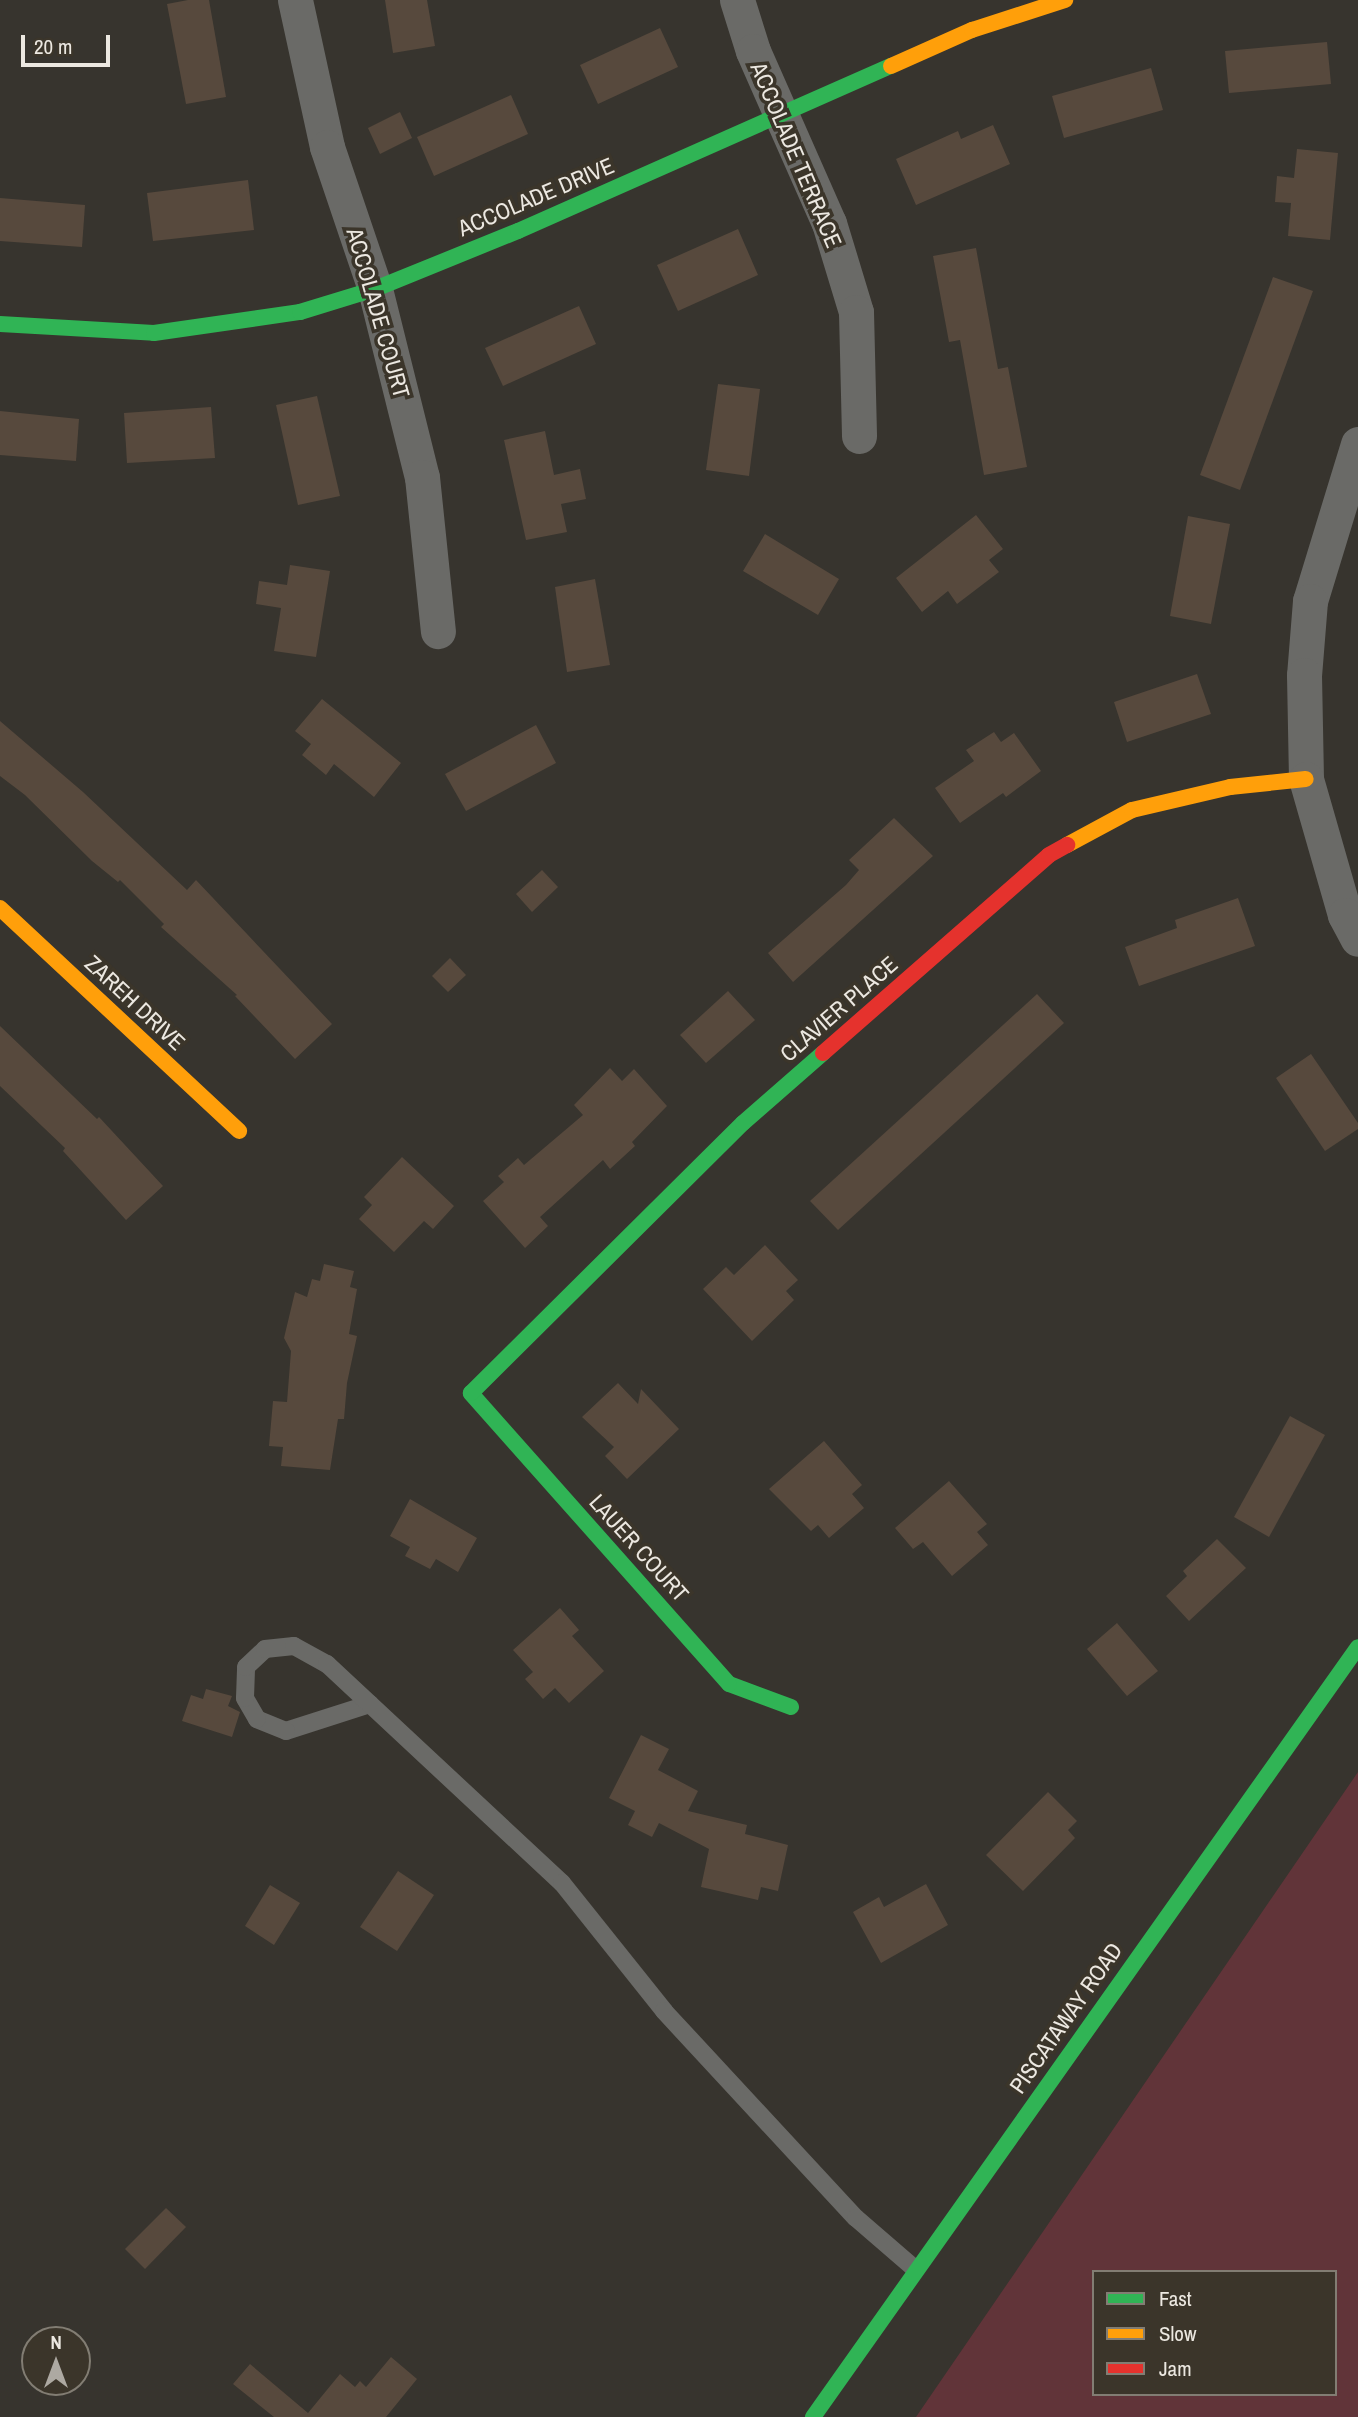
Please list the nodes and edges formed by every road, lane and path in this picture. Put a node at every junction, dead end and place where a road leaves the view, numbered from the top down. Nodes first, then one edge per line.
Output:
1 (295, 0) edge
2 (737, 0) edge
3 (1065, 0) edge
4 (781, 115) junction
5 (374, 289) junction
6 (0, 324) edge
7 (859, 436) dead end
8 (1358, 444) edge
9 (438, 631) dead end
10 (1306, 779) junction
11 (0, 908) edge
12 (1358, 939) edge
13 (239, 1130) dead end
14 (471, 1393) joint
15 (1358, 1647) edge
16 (370, 1704) junction
17 (791, 1707) dead end
18 (915, 2269) junction
19 (813, 2417) edge

1 - 5 street, ACCOLADE COURT
2 - 4 street, ACCOLADE TERRACE
3 - 4 street, ACCOLADE DRIVE
4 - 5 street, ACCOLADE DRIVE
4 - 7 street, ACCOLADE TERRACE
5 - 6 street, ACCOLADE DRIVE
5 - 9 street, ACCOLADE COURT
8 - 10 street
10 - 12 street
10 - 14 street, CLAVIER PLACE
11 - 13 street, ZAREH DRIVE
14 - 17 street, LAUER COURT
15 - 18 street, PISCATAWAY ROAD
16 - 16 lane
16 - 18 lane
18 - 19 street, PISCATAWAY ROAD

